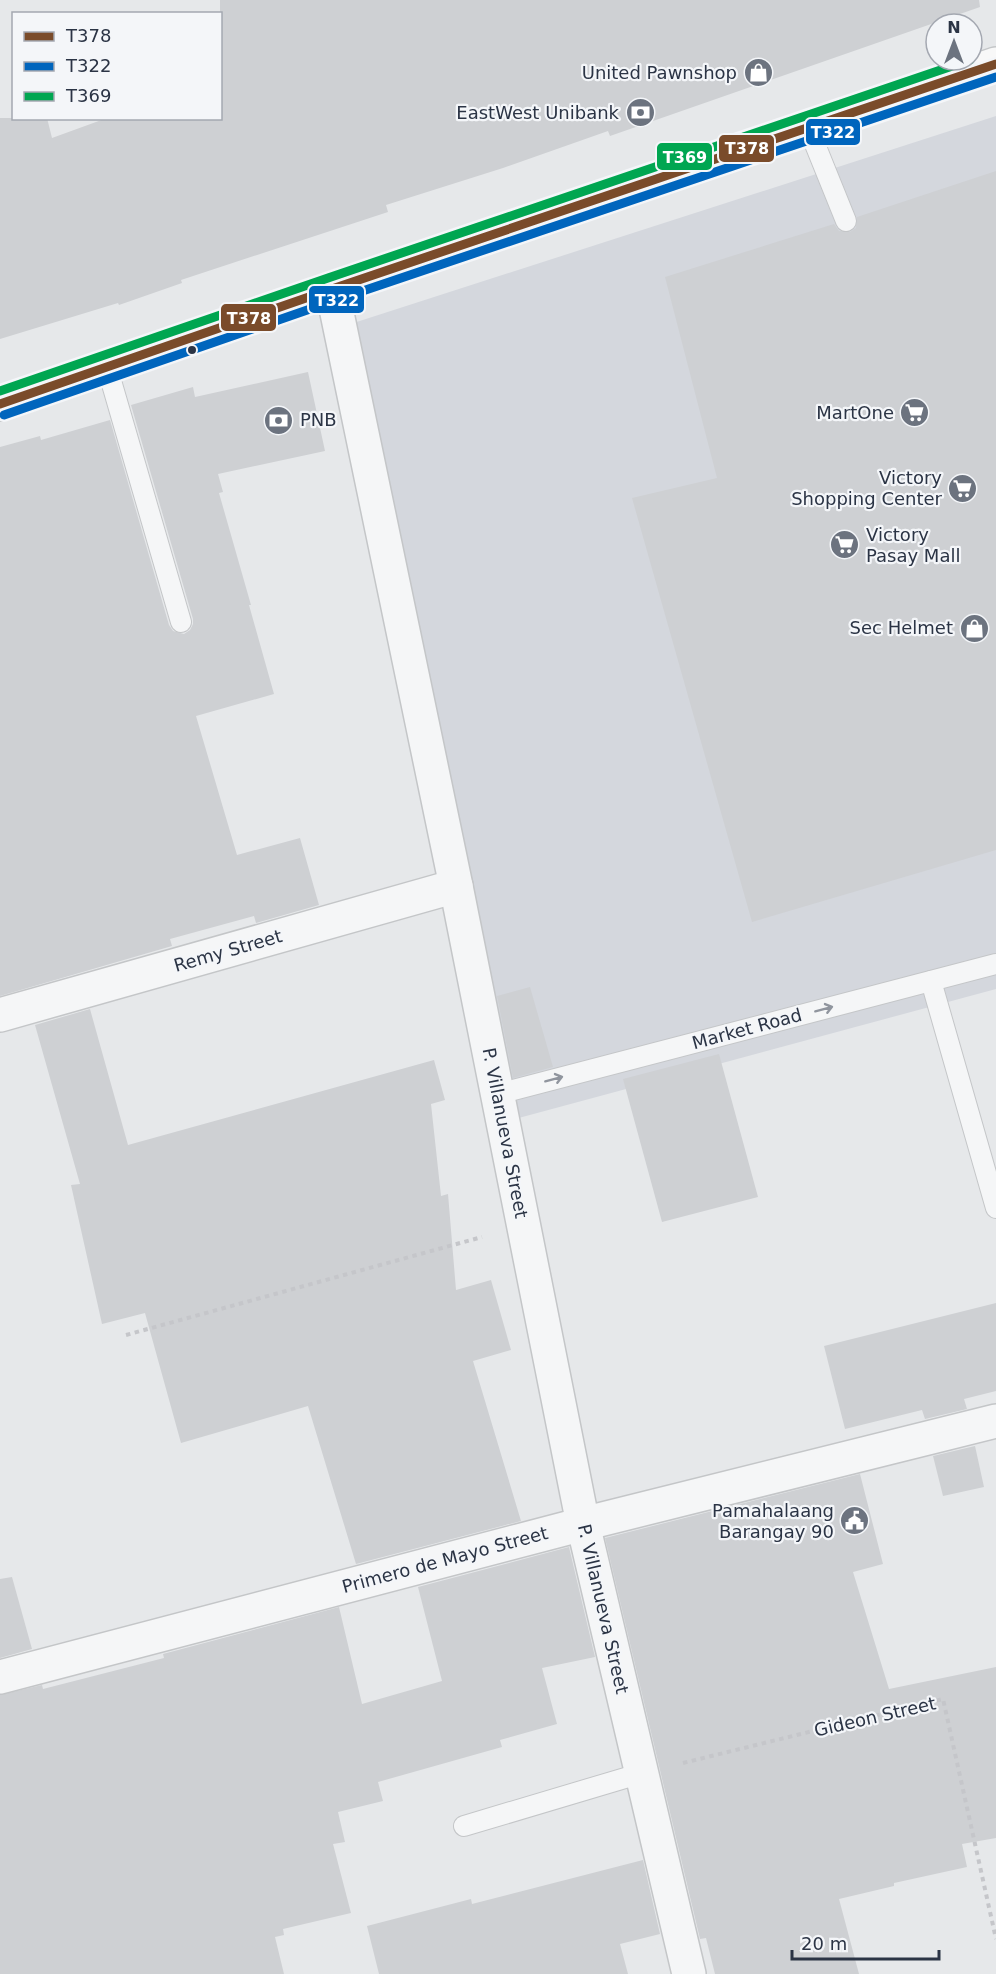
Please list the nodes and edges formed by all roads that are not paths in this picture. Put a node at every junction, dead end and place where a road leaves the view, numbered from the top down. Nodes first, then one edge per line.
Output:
1 (996, 64) edge
2 (808, 127) junction
3 (846, 221) dead end
4 (332, 289) junction
5 (107, 368) junction
6 (0, 404) edge
7 (182, 622) dead end
8 (456, 886) junction
9 (996, 964) edge
10 (931, 981) junction
11 (0, 1015) edge
12 (498, 1094) junction
13 (996, 1208) edge
14 (996, 1421) edge
15 (583, 1524) junction
16 (0, 1677) edge
17 (642, 1773) junction
18 (464, 1826) dead end
19 (689, 1974) edge

1 - 2 main road
2 - 3 lane
2 - 4 main road
4 - 5 main road
4 - 8 street, P. Villanueva Street
5 - 6 main road
5 - 7 lane
8 - 11 street, Remy Street
8 - 12 street, P. Villanueva Street
9 - 10 lane, Market Road
12 -> 10 lane, Market Road
10 - 13 lane
12 - 15 street, P. Villanueva Street
14 - 15 street, Primero de Mayo Street
15 - 16 street, Primero de Mayo Street
15 - 17 street, P. Villanueva Street
17 - 18 lane
17 - 19 street, P. Villanueva Street

